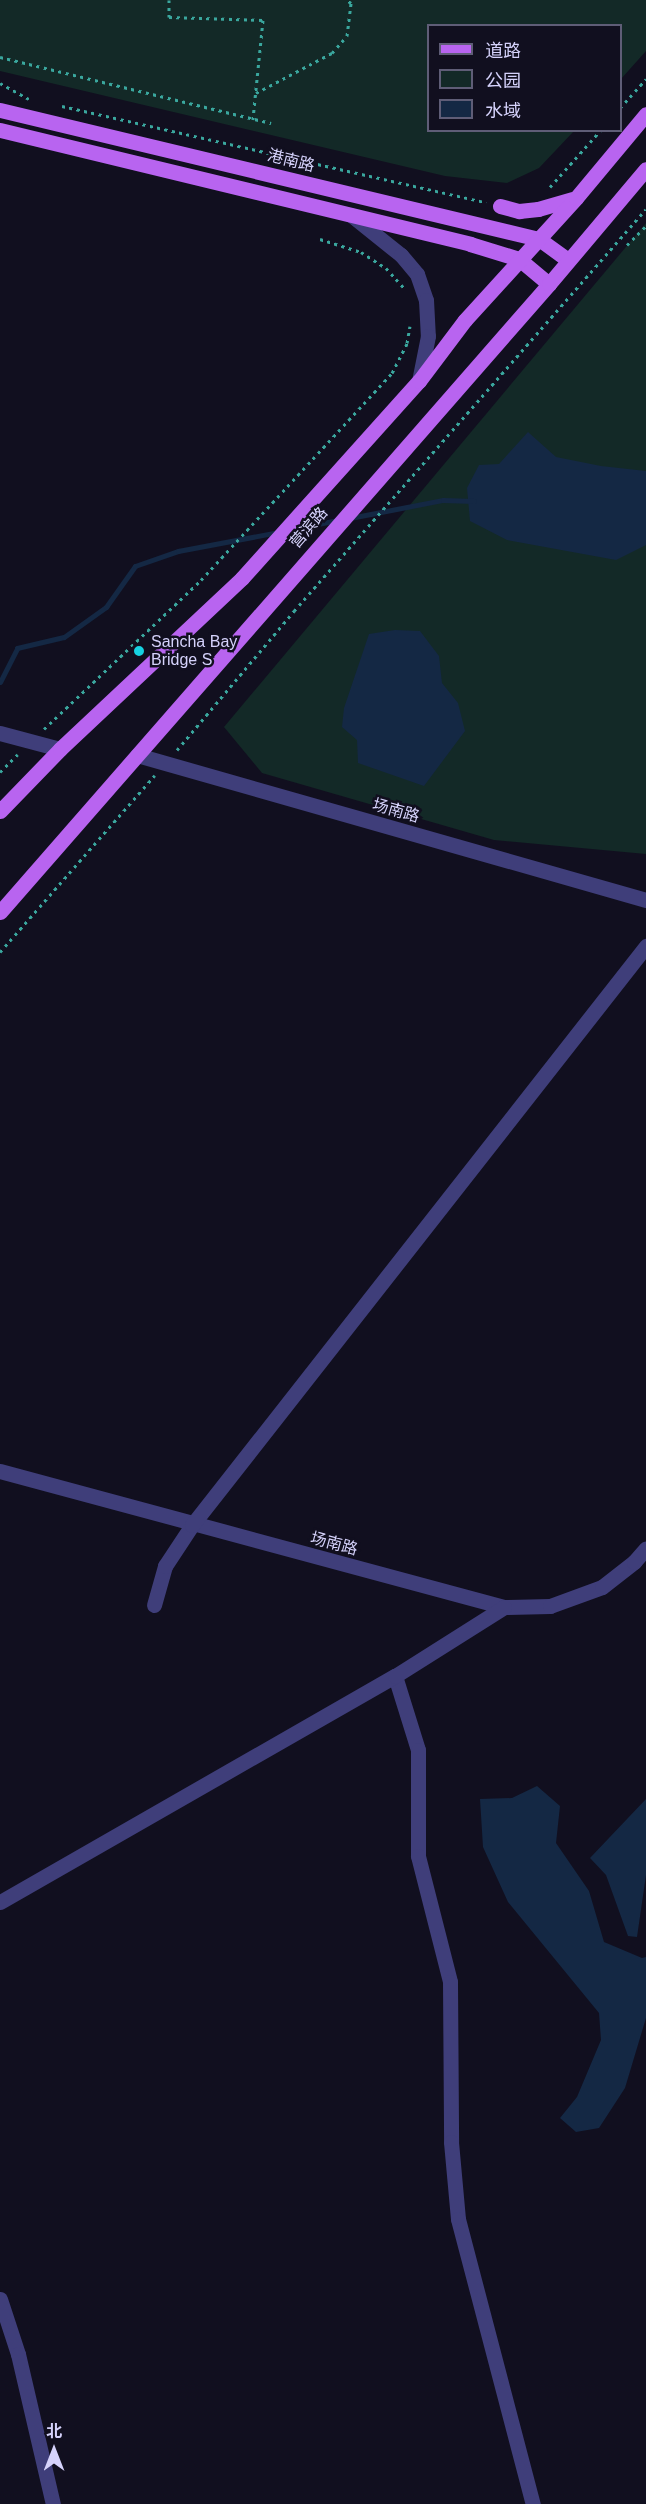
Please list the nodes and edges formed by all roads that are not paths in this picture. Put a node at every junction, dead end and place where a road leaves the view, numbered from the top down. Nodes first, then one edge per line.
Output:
1 (0, 110) edge
2 (643, 117) edge
3 (0, 130) edge
4 (646, 169) edge
5 (576, 198) junction
6 (500, 206) road end
7 (351, 215) junction
8 (539, 239) junction
9 (519, 259) junction
10 (568, 260) junction
11 (549, 284) junction
12 (419, 381) junction
13 (2, 733) edge
14 (60, 749) junction
15 (137, 755) junction
16 (0, 811) edge
17 (646, 900) edge
18 (0, 912) edge
19 (646, 946) edge
20 (0, 1471) edge
21 (192, 1525) junction
22 (646, 1548) edge
23 (154, 1605) dead end
24 (504, 1607) junction
25 (395, 1676) junction
26 (0, 1902) edge
27 (0, 2299) edge
28 (53, 2504) edge
29 (533, 2504) edge

1 - 8 main road, 港南路
2 - 5 main road, 营滨路
3 - 7 main road
4 - 10 main road, 营滨路
5 - 6 main road
5 - 8 main road, 营滨路
7 - 9 main road
7 - 12 street
8 - 9 main road, 营滨路
8 - 10 main road, 港南路
9 - 11 main road
9 - 12 main road, 营滨路
10 - 11 main road, 营滨路
11 - 15 main road, 营滨路
12 - 14 main road, 营滨路
13 - 14 street
14 - 16 main road, 营滨路
15 - 17 street, 场南路
15 - 18 main road, 营滨路
19 - 21 street
20 - 21 street, 场南路
21 - 23 street
21 - 24 street, 场南路
22 - 24 street, 场南路
24 - 25 street
25 - 26 street
25 - 29 street
27 - 28 street

